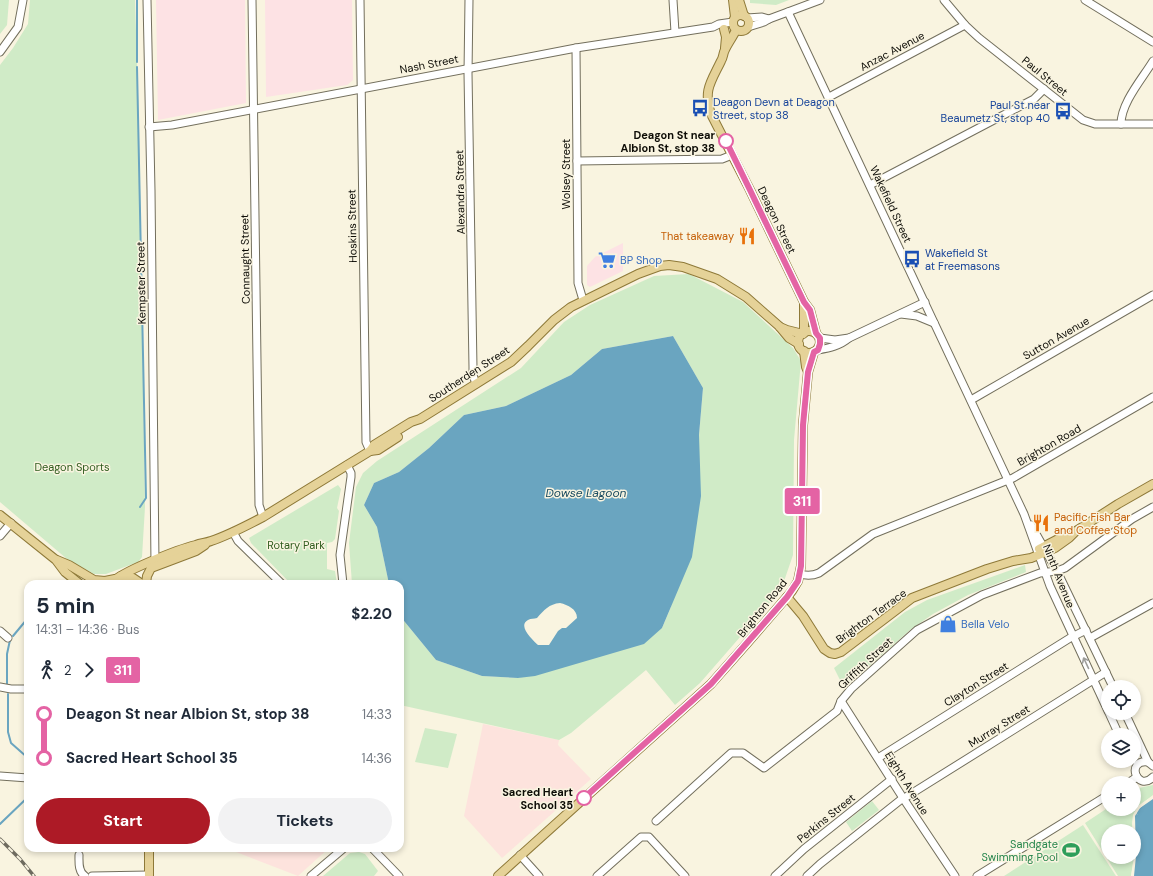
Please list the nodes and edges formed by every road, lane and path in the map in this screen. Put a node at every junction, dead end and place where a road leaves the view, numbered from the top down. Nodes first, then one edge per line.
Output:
1 (23, 0) edge
2 (147, 0) edge
3 (252, 0) edge
4 (360, 0) edge
5 (469, 0) edge
6 (673, 0) edge
7 (733, 0) edge
8 (740, 0) edge
9 (820, 0) edge
10 (944, 0) edge
11 (1085, 0) edge
12 (788, 12) junction
13 (740, 24) junction
14 (965, 24) junction
15 (713, 27) junction
16 (724, 29) junction
17 (675, 32) junction
18 (1153, 42) edge
19 (576, 48) junction
20 (725, 49) junction
21 (0, 52) edge
22 (722, 60) junction
23 (1153, 61) edge
24 (468, 68) junction
25 (362, 89) junction
26 (1044, 89) junction
27 (829, 97) junction
28 (254, 109) junction
29 (1121, 124) junction
30 (1153, 124) edge
31 (149, 127) junction
32 (732, 155) junction
33 (577, 161) junction
34 (870, 185) junction
35 (1153, 295) edge
36 (583, 300) junction
37 (804, 302) junction
38 (925, 302) junction
39 (900, 314) junction
40 (934, 323) junction
41 (779, 326) junction
42 (803, 333) junction
43 (818, 336) junction
44 (849, 338) junction
45 (799, 344) junction
46 (816, 351) junction
47 (804, 352) junction
48 (808, 372) junction
49 (476, 384) junction
50 (1153, 397) edge
51 (970, 400) junction
52 (370, 451) junction
53 (347, 465) junction
54 (1008, 481) junction
55 (1153, 484) edge
56 (1153, 507) edge
57 (1024, 514) joint
58 (0, 515) edge
59 (264, 517) junction
60 (10, 523) junction
61 (233, 532) junction
62 (0, 536) edge
63 (1041, 551) junction
64 (56, 560) junction
65 (155, 563) junction
66 (1057, 571) junction
67 (1045, 572) junction
68 (800, 574) junction
69 (75, 580) edge
70 (94, 580) edge
71 (115, 580) edge
72 (137, 580) edge
73 (147, 580) edge
74 (278, 580) edge
75 (343, 580) edge
76 (787, 597) junction
77 (1153, 603) edge
78 (1086, 630) junction
79 (0, 631) edge
80 (1073, 636) junction
81 (8, 638) dead end
82 (1090, 638) junction
83 (1106, 672) junction
84 (1094, 680) junction
85 (1109, 680) edge
86 (2, 688) edge
87 (24, 689) edge
88 (1101, 696) edge
89 (841, 701) junction
90 (1128, 720) edge
91 (878, 758) junction
92 (1150, 764) edge
93 (0, 776) edge
94 (1153, 777) edge
95 (24, 778) edge
96 (892, 779) junction
97 (1141, 780) edge
98 (903, 798) junction
99 (1101, 799) edge
100 (656, 821) dead end
101 (149, 852) edge
102 (339, 852) edge
103 (376, 852) edge
104 (79, 855) dead end
105 (520, 855) junction
106 (85, 876) edge
107 (92, 876) edge
108 (149, 876) edge
109 (311, 876) edge
110 (399, 876) edge
111 (498, 876) edge
112 (539, 876) edge
113 (597, 876) edge
114 (685, 876) edge
115 (775, 876) edge
116 (807, 876) edge
117 (955, 876) edge
118 (977, 876) edge

1 - 21 street
2 - 31 street, Kempster Street
3 - 28 street, Connaught Street
4 - 25 street, Hoskins Street
5 - 24 street, Alexandra Street
6 - 17 street
7 - 13 main road
8 - 13 main road
9 - 12 street
10 - 14 street, Paul Street
11 - 18 street
12 - 13 street
12 - 27 street, Wakefield Street
13 - 15 street, Nash Street
13 - 16 street, Nash Street
13 - 20 main road, Deagon Street
13 - 22 main road, Deagon Street
14 - 26 street, Paul Street
14 - 27 street, Anzac Avenue
15 - 16 street, Nash Street
15 - 17 street, Nash Street
16 - 20 main road
17 - 19 street, Nash Street
19 - 24 street, Nash Street
19 - 33 street, Wolsey Street
20 - 22 main road, Deagon Street
22 - 32 main road, Deagon Street
23 - 29 street
24 - 25 street, Nash Street
24 - 49 street, Alexandra Street
25 - 28 street, Nash Street
25 - 52 street, Hoskins Street
26 - 29 street, Paul Street
26 - 34 street
27 - 34 street, Wakefield Street
28 - 31 street, Nash Street
28 - 59 street, Connaught Street
29 - 30 street, Paul Street
31 - 65 street, Kempster Street
32 - 33 street
32 - 37 main road, Deagon Street
33 - 36 street, Wolsey Street
34 - 38 street, Wakefield Street
35 - 51 street, Sutton Avenue
36 - 41 main road, Southerden Street
36 - 49 main road, Southerden Street
37 - 42 main road, Deagon Street
37 - 43 main road, Deagon Street
38 - 39 street
38 - 40 street, Wakefield Street
39 - 40 street
39 - 44 street
40 - 51 street, Wakefield Street
41 - 42 main road, Southerden Street
41 - 45 main road, Southerden Street
42 - 43 main road
42 - 45 main road
43 - 44 street
43 - 46 main road
44 - 46 street
45 - 47 main road
46 - 47 main road
46 - 48 main road
47 - 48 main road
48 - 68 main road
49 - 52 main road, Southerden Street
50 - 54 street, Brighton Road
51 - 54 street, Wakefield Street
52 - 53 main road, Southerden Street
53 - 59 main road, Southerden Street
53 - 75 street
54 - 57 street, Wakefield Street
54 - 68 street, Brighton Road
55 - 63 main road, Brighton Terrace
56 - 66 street
57 - 63 street, Ninth Avenue
58 - 60 main road
59 - 61 main road, Southerden Street
60 - 62 street
60 - 64 main road
61 - 65 main road, Southerden Street
61 - 74 street
63 - 66 street, Ninth Avenue
63 - 67 street, Ninth Avenue
63 - 76 main road, Brighton Terrace
64 - 69 main road
64 - 70 main road
65 - 71 main road, Southerden Street
65 - 73 main road
66 - 67 street, Griffith Street
66 - 78 street, Ninth Avenue
67 - 80 street, Ninth Avenue
67 - 89 street, Griffith Street
68 - 76 main road, Brighton Road
71 - 72 main road
76 - 105 main road, Brighton Road
77 - 82 street
78 - 80 street, Clayton Street
78 - 82 street, Ninth Avenue
79 - 81 street
84 -> 80 street, Ninth Avenue
80 - 91 street, Clayton Street
82 - 83 street, Ninth Avenue
83 - 84 street, Murray Street
83 - 85 street, Ninth Avenue
84 - 88 street, Ninth Avenue
84 - 98 street, Murray Street
86 - 87 street
89 - 91 street, Eighth Avenue
89 - 100 street, Griffith Street
90 - 92 street
91 - 96 street, Eighth Avenue
93 - 95 street
94 - 97 street
96 - 98 street, Eighth Avenue
96 - 115 street, Perkins Street
98 - 116 street
98 - 117 street, Eighth Avenue
99 - 118 street
101 - 108 main road
102 - 109 street
103 - 110 street
104 - 106 street
105 - 111 main road, Brighton Road
105 - 112 street
107 - 108 street
113 - 114 street

